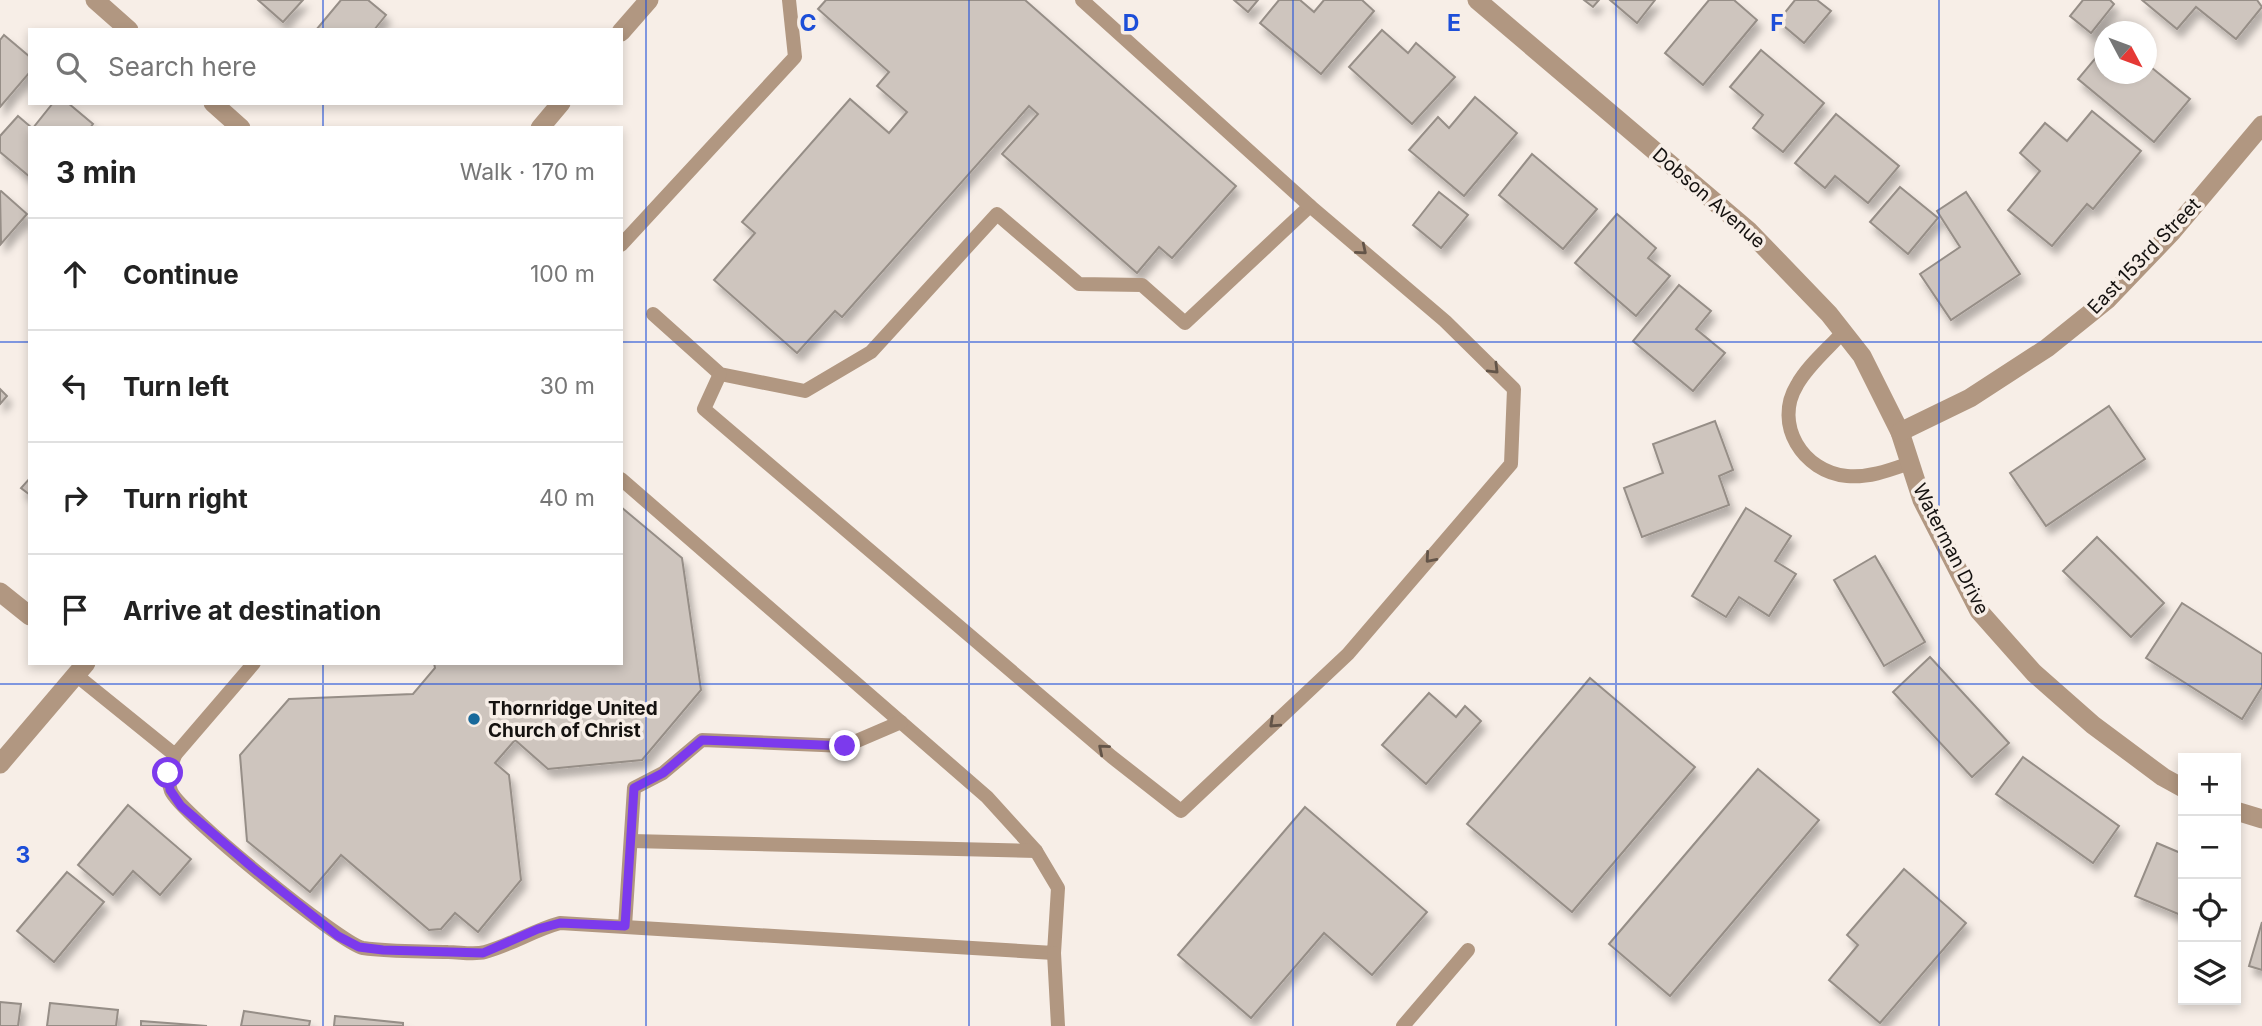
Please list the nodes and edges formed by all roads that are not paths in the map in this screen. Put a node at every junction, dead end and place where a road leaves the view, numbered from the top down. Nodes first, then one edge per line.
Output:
1 (95, 0) edge
2 (649, 0) edge
3 (789, 0) edge
4 (1082, 0) edge
5 (1477, 0) edge
6 (127, 28) edge
7 (623, 30) edge
8 (215, 105) edge
9 (559, 105) edge
10 (2262, 125) edge
11 (240, 126) edge
12 (542, 126) edge
13 (1310, 206) junction
14 (623, 243) edge
15 (653, 314) dead end
16 (1843, 332) junction
17 (720, 373) junction
18 (1900, 432) junction
19 (1910, 463) junction
20 (623, 481) edge
21 (0, 592) edge
22 (28, 614) edge
23 (252, 665) edge
24 (81, 669) edge
25 (901, 722) junction
26 (175, 755) junction
27 (0, 764) edge
28 (2178, 786) edge
29 (2241, 813) edge
30 (2262, 819) edge
31 (632, 841) junction
32 (1036, 851) junction
33 (625, 926) junction
34 (1468, 950) dead end
35 (1054, 953) junction
36 (1058, 1026) edge
37 (1403, 1026) edge

1 - 6 street
2 - 7 street
3 - 14 lane
4 - 13 lane
5 - 16 street, Dobson Avenue
8 - 11 street
9 - 12 street
10 - 18 street, East 153rd Street
13 - 17 lane
13 -> 17 lane
15 - 17 lane
16 - 18 street, Dobson Avenue
16 - 19 lane
18 - 19 street, Waterman Drive
19 - 28 street, Waterman Drive
20 - 25 lane
21 - 22 street
23 - 26 lane
24 - 26 lane
24 - 27 street
25 - 31 lane
25 - 32 lane
26 - 33 lane
29 - 30 street
31 - 32 lane
31 - 33 lane
32 - 35 lane
33 - 35 lane
34 - 37 lane
35 - 36 lane

